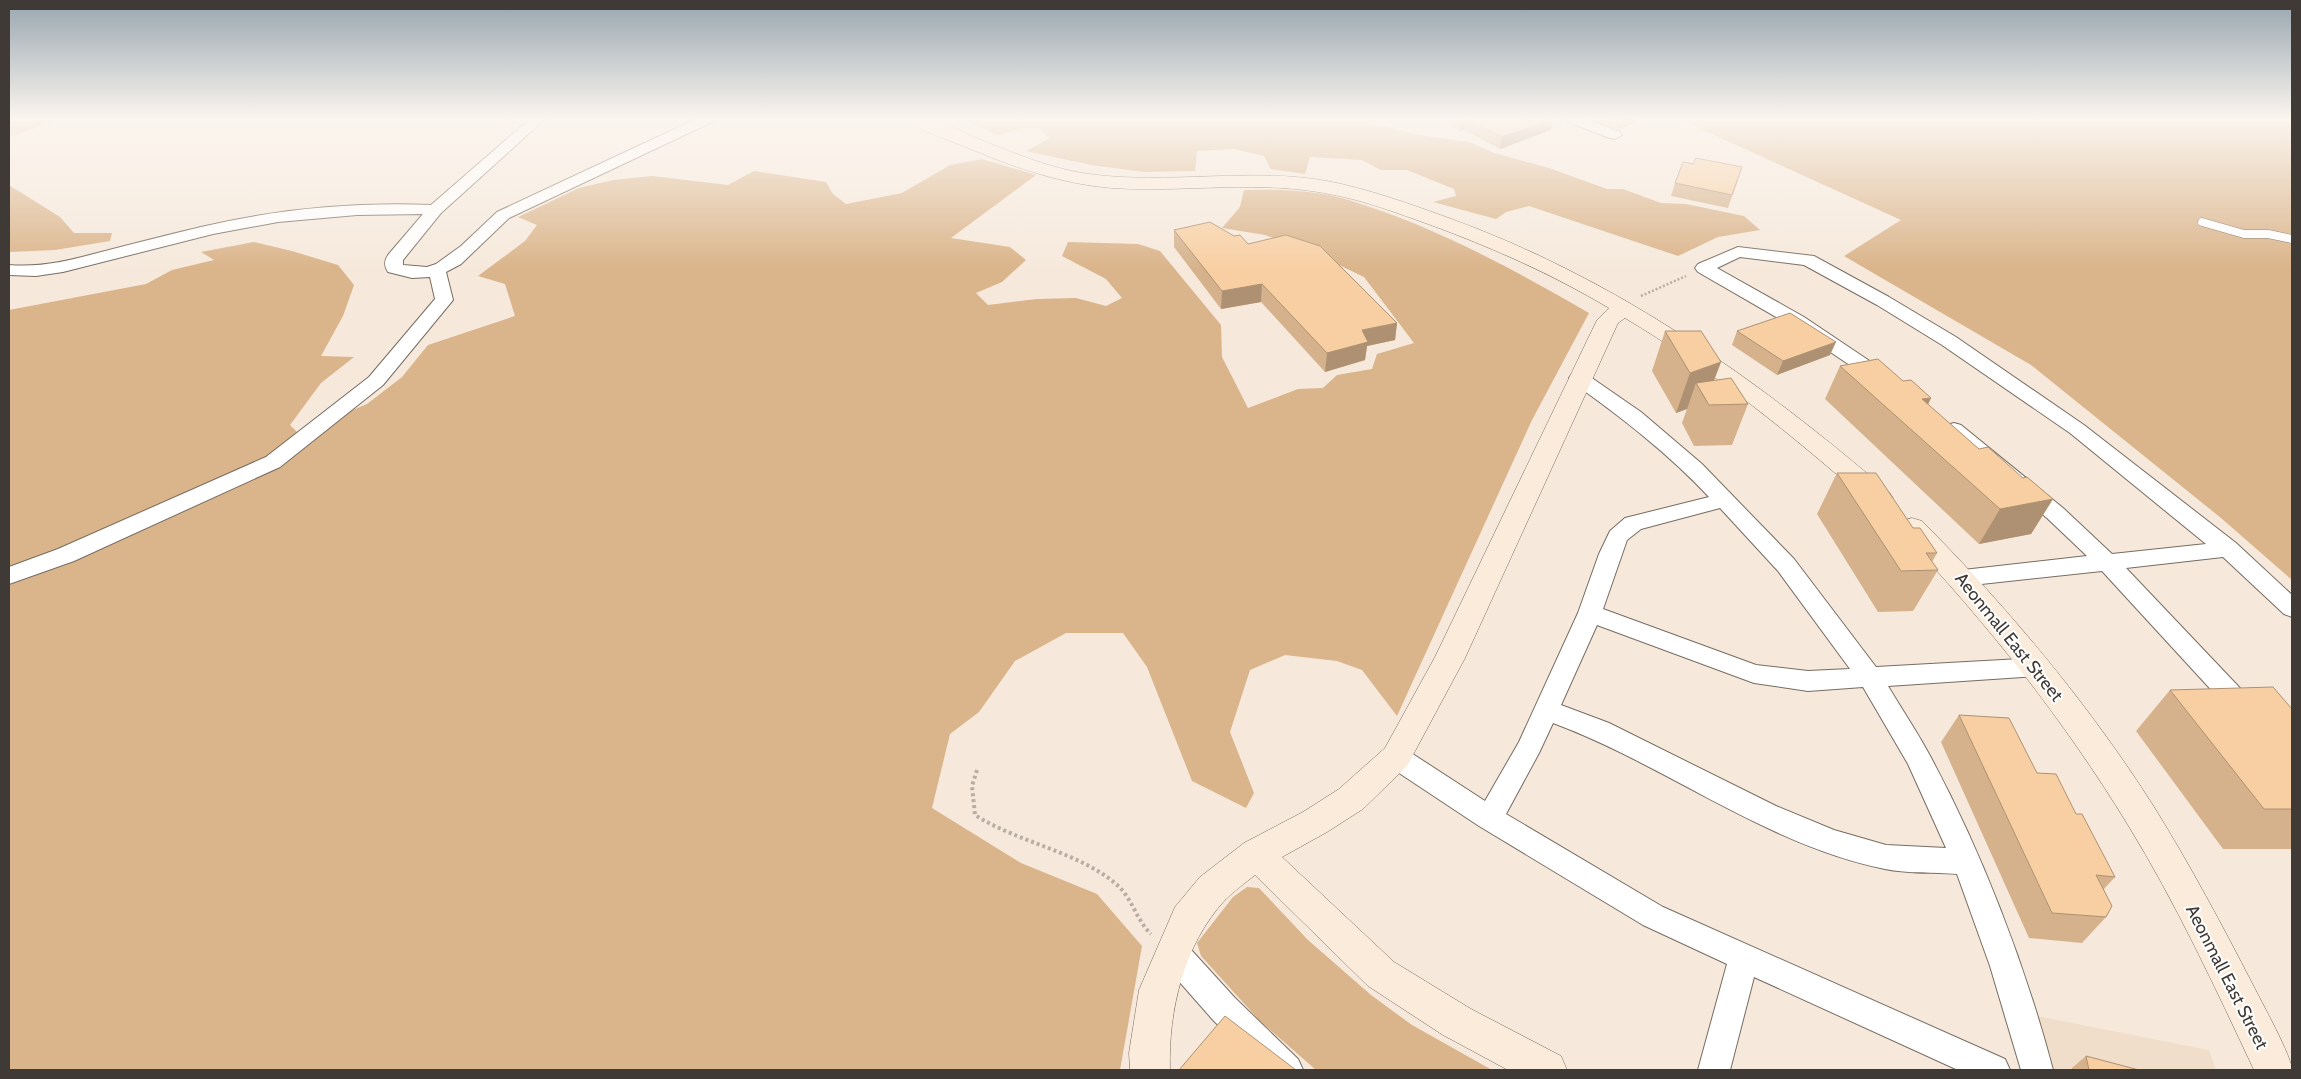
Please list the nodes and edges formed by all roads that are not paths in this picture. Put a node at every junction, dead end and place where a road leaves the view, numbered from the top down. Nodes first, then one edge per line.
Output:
1 (481, 169) edge
2 (600, 169) edge
3 (1043, 169) edge
4 (435, 210) junction
5 (2202, 222) dead end
6 (2292, 239) edge
7 (9, 270) edge
8 (437, 272) junction
9 (1624, 308) junction
10 (1580, 378) junction
11 (1903, 392) edge
12 (1941, 419) edge
13 (1725, 500) junction
14 (2228, 549) junction
15 (2107, 562) junction
16 (9, 576) edge
17 (1963, 578) junction
18 (2292, 608) edge
19 (1590, 613) junction
20 (2037, 667) junction
21 (1870, 678) junction
22 (1546, 710) junction
23 (2261, 729) edge
24 (1396, 757) junction
25 (1489, 818) junction
26 (1256, 854) junction
27 (1967, 862) junction
28 (1173, 952) junction
29 (1744, 958) junction
30 (1150, 1070) edge
31 (1287, 1070) edge
32 (1547, 1070) edge
33 (1714, 1070) edge
34 (1994, 1070) edge
35 (2037, 1070) edge
36 (2274, 1070) edge

1 - 4 street
2 - 8 street
3 - 9 street, Aeonmall East Street
4 - 7 street
4 - 8 street
5 - 6 lane
8 - 16 street
9 - 10 street
9 - 17 street, Aeonmall East Street
10 - 13 street
10 - 24 street
11 - 14 street
12 - 15 street
13 - 19 street
13 - 21 street
14 - 15 street
14 - 18 street
15 - 17 street
15 - 23 street
17 - 20 street, Aeonmall East Street
19 - 21 street
19 - 22 street
20 - 21 street
20 - 36 street, Aeonmall East Street
21 - 27 street
22 - 25 street
22 - 27 street
24 - 25 street
24 - 26 street
25 - 29 street
26 - 28 street
26 - 32 street
27 - 35 street
28 - 30 street
28 - 31 street
29 - 33 street
29 - 34 street

